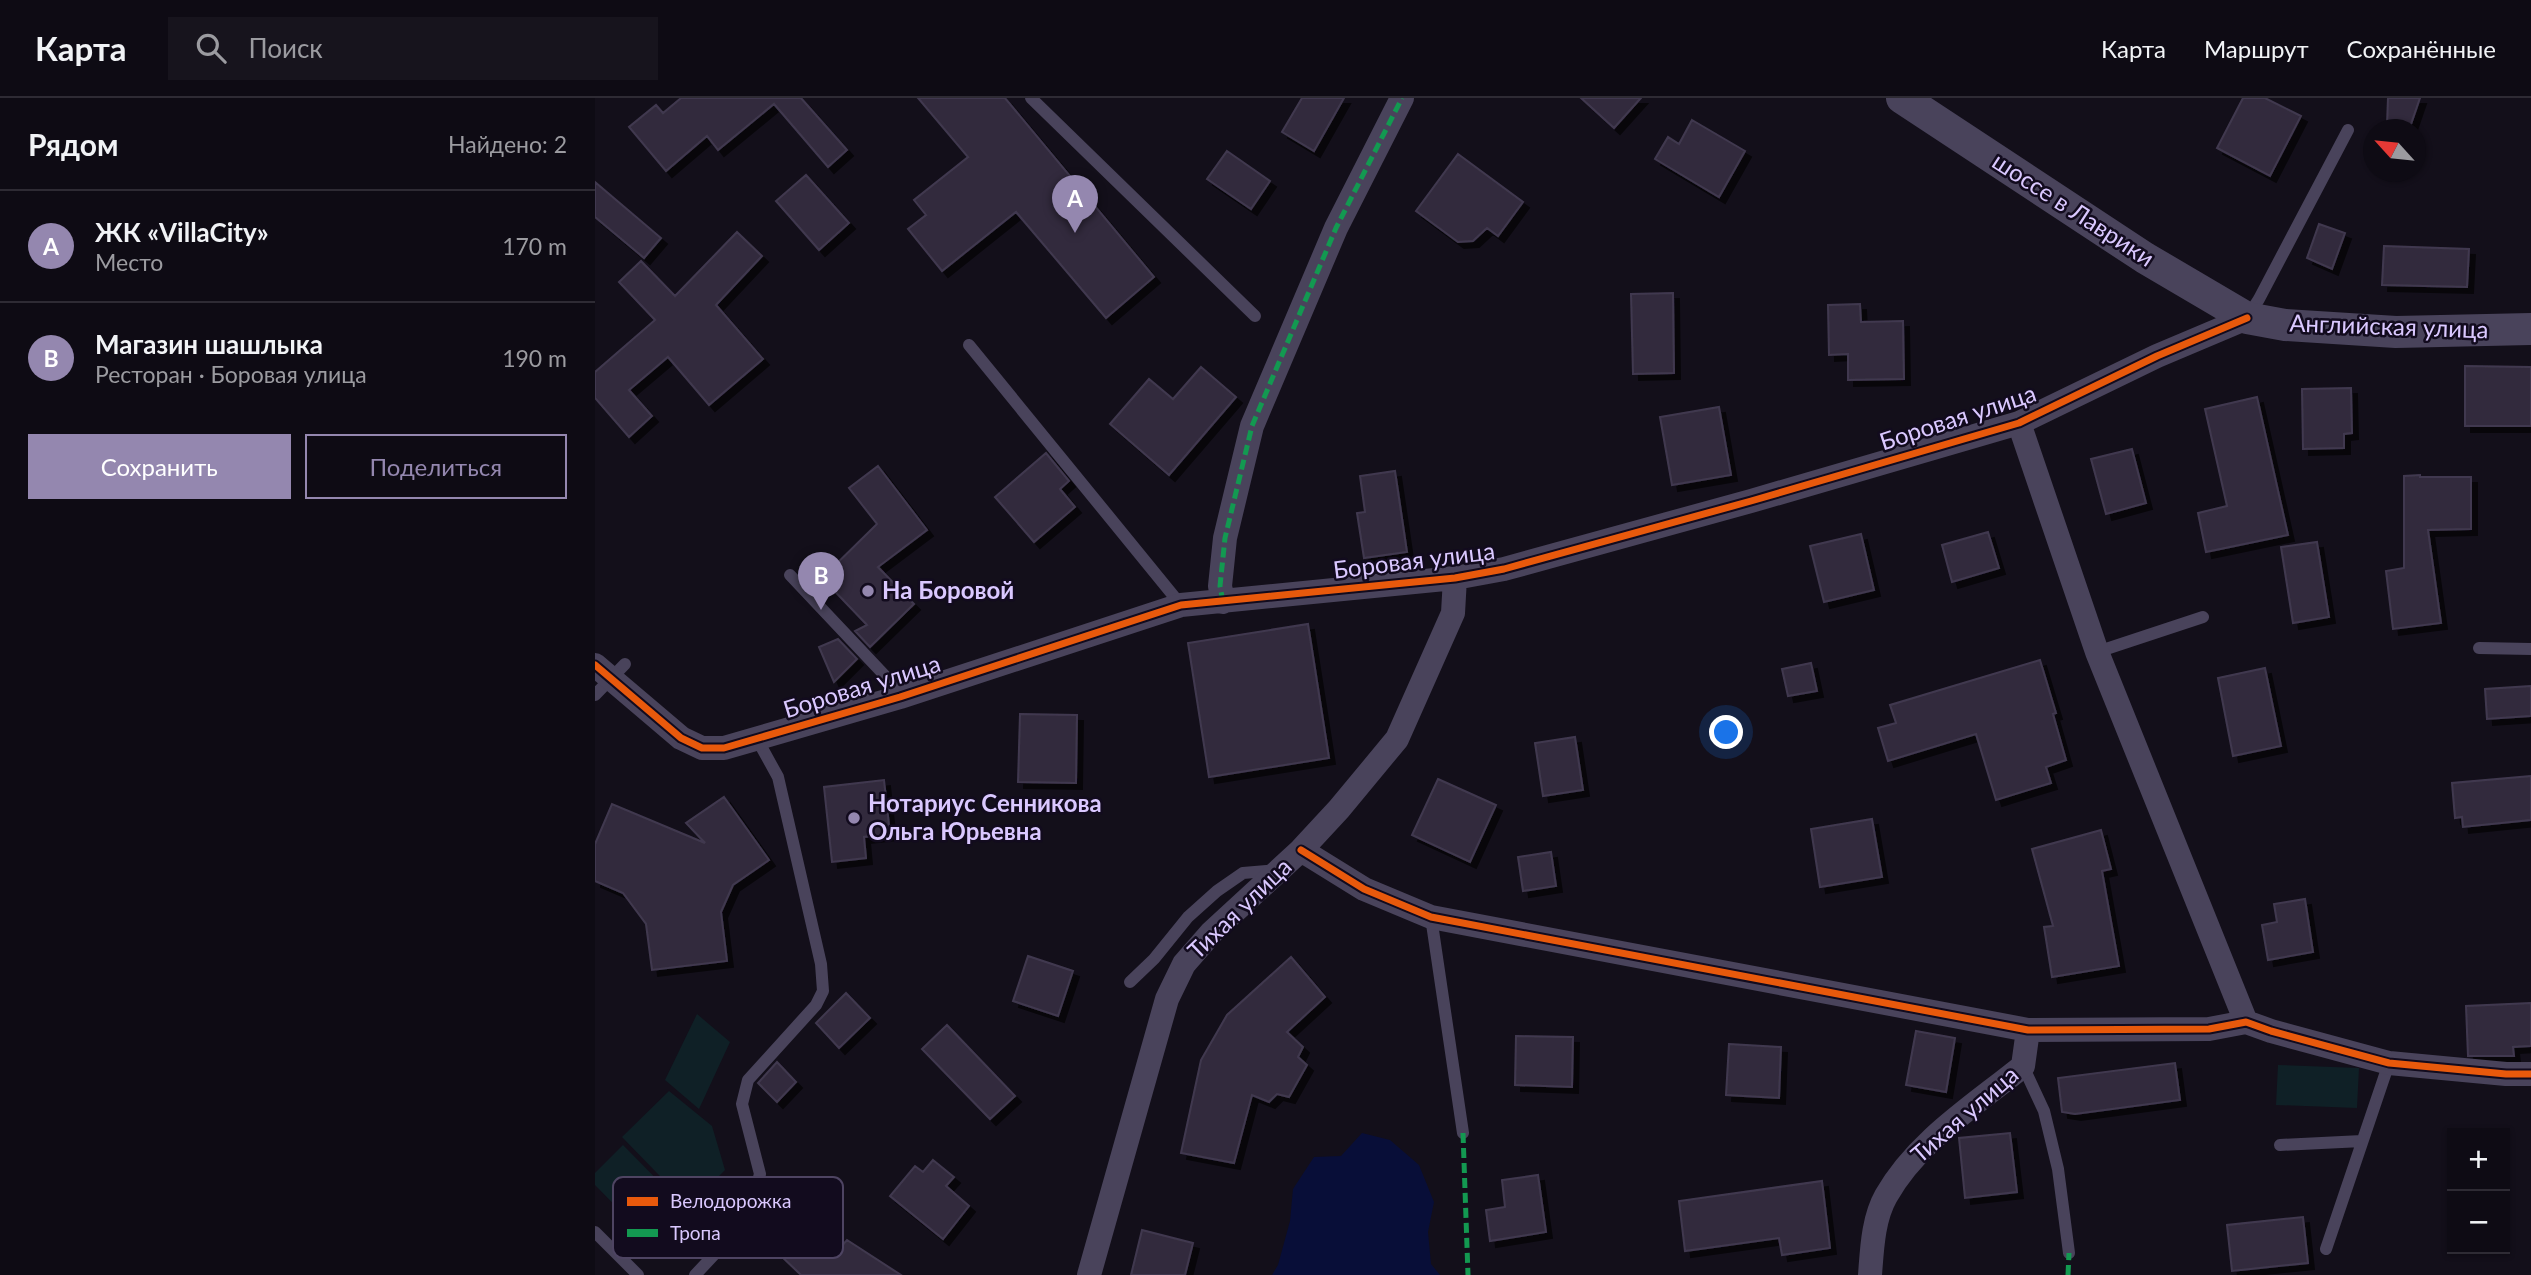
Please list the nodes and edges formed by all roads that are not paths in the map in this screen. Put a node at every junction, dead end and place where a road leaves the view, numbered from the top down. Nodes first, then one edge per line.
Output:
1 (1031, 98) edge
2 (1402, 98) edge
3 (1902, 98) edge
4 (2348, 130) dead end
5 (1255, 316) dead end
6 (2246, 318) junction
7 (2531, 329) edge
8 (969, 345) dead end
9 (2019, 423) junction
10 (790, 575) dead end
11 (1454, 578) junction
12 (1223, 602) junction
13 (1181, 605) junction
14 (2203, 617) dead end
15 (2479, 648) dead end
16 (2531, 649) edge
17 (2097, 652) junction
18 (606, 676) edge
19 (900, 697) junction
20 (757, 739) junction
21 (1301, 850) junction
22 (1278, 870) junction
23 (1431, 916) junction
24 (1130, 982) dead end
25 (2246, 1022) junction
26 (2028, 1030) junction
27 (2389, 1063) junction
28 (2023, 1066) junction
29 (2531, 1074) edge
30 (1463, 1133) dead end
31 (2362, 1141) junction
32 (2280, 1145) dead end
33 (759, 1177) edge
34 (595, 1231) edge
35 (613, 1249) edge
36 (2326, 1249) dead end
37 (2069, 1252) dead end
38 (621, 1258) edge
39 (711, 1258) edge
40 (638, 1275) edge
41 (695, 1275) edge
42 (1089, 1275) edge
43 (1870, 1275) edge

1 - 5 lane
2 - 12 street
3 - 6 street, шоссе в Лаврики
4 - 6 lane
6 - 7 street, Английская улица
6 - 9 street, Боровая улица
8 - 13 lane
9 - 11 street, Боровая улица
9 - 17 street
10 - 19 lane
11 - 12 street, Боровая улица
11 - 21 street, Тихая улица
12 - 13 street, Боровая улица
13 - 19 street, Боровая улица
14 - 17 lane
15 - 16 lane
17 - 25 street
18 - 20 street, Боровая улица
19 - 20 street, Боровая улица
20 - 33 lane
21 - 22 street, Тихая улица
21 - 23 street
22 - 24 lane
22 - 42 street, Тихая улица
23 - 26 street
23 - 30 lane
25 - 26 street
25 - 27 street
26 - 28 street, Тихая улица
27 - 29 street
27 - 31 lane
28 - 37 lane
28 - 43 street, Тихая улица
31 - 32 lane
31 - 36 lane
34 - 35 lane
38 - 40 lane
39 - 41 lane

